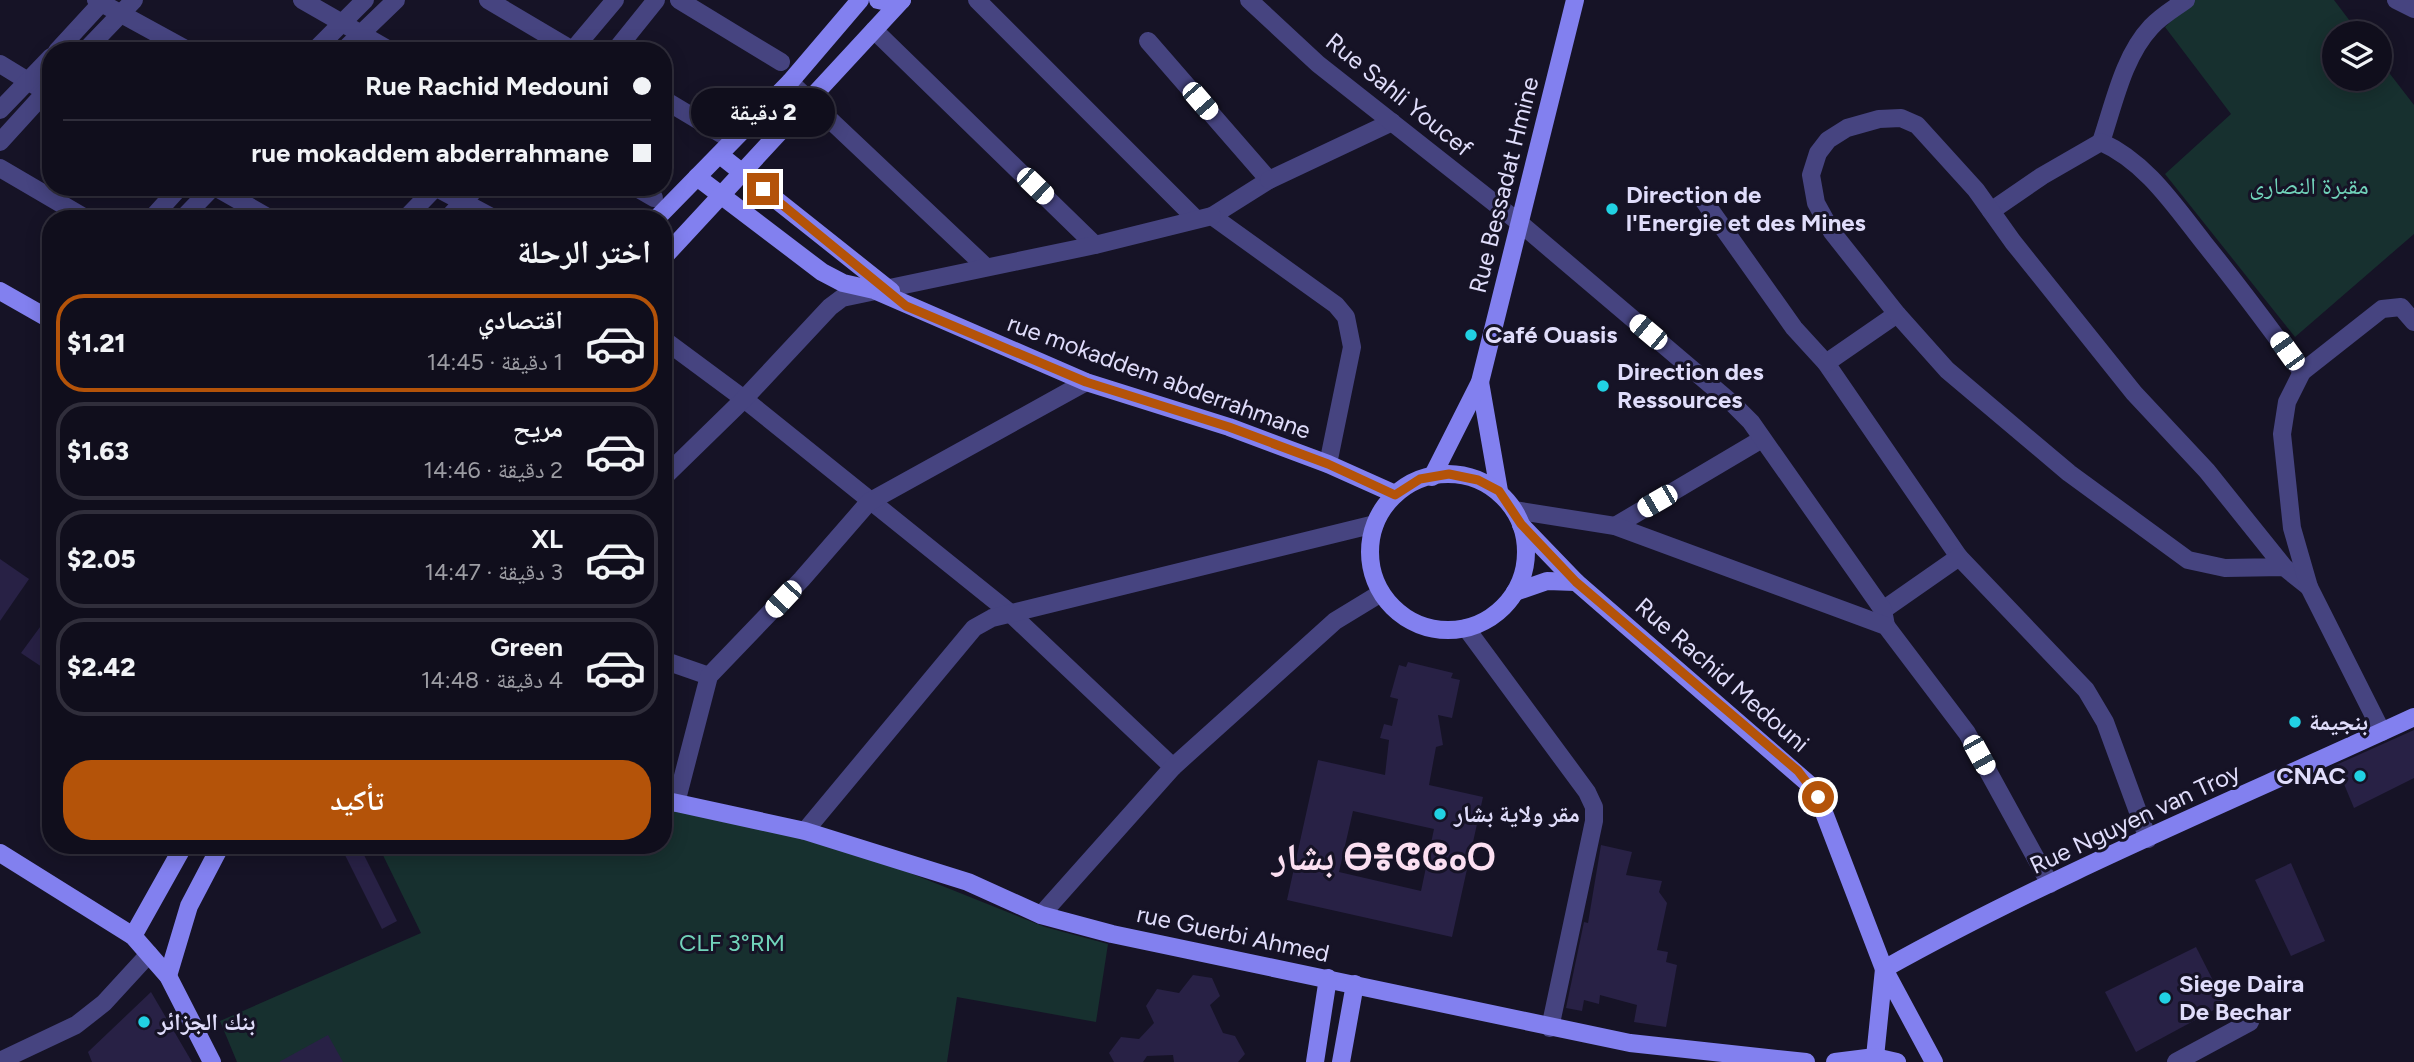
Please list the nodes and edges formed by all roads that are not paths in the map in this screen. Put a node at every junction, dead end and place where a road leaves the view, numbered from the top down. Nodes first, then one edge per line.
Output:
1 (134, 0) edge
2 (302, 0) edge
3 (365, 0) edge
4 (396, 0) edge
5 (488, 0) edge
6 (615, 0) edge
7 (656, 0) edge
8 (679, 0) edge
9 (860, 0) edge
10 (878, 0) edge
11 (902, 0) edge
12 (977, 0) edge
13 (1249, 0) edge
14 (1575, 0) edge
15 (2186, 0) edge
16 (2396, 0) edge
17 (101, 1) edge
18 (2414, 9) edge
19 (122, 14) junction
20 (341, 23) junction
21 (874, 30) junction
22 (360, 33) junction
23 (1148, 41) dead end
24 (65, 42) edge
25 (94, 42) edge
26 (172, 42) edge
27 (323, 42) edge
28 (352, 42) edge
29 (376, 42) edge
30 (558, 42) edge
31 (580, 42) edge
32 (622, 42) edge
33 (781, 62) dead end
34 (0, 64) edge
35 (42, 67) edge
36 (29, 81) junction
37 (790, 82) junction
38 (42, 88) edge
39 (42, 98) edge
40 (811, 99) junction
41 (672, 104) edge
42 (0, 110) edge
43 (1392, 122) junction
44 (723, 135) dead end
45 (0, 142) edge
46 (2101, 142) junction
47 (720, 155) junction
48 (0, 168) edge
49 (742, 173) junction
50 (697, 177) junction
51 (1269, 180) junction
52 (42, 193) edge
53 (721, 195) junction
54 (48, 196) edge
55 (172, 196) edge
56 (205, 196) edge
57 (230, 196) edge
58 (427, 196) edge
59 (469, 196) edge
60 (473, 196) edge
61 (651, 196) edge
62 (654, 198) dead end
63 (1704, 201) dead end
64 (72, 210) edge
65 (159, 210) edge
66 (191, 210) edge
67 (255, 210) edge
68 (413, 210) edge
69 (456, 210) edge
70 (486, 210) edge
71 (665, 210) edge
72 (1991, 211) junction
73 (1203, 217) junction
74 (1521, 224) junction
75 (1095, 245) junction
76 (672, 248) edge
77 (986, 267) junction
78 (880, 289) junction
79 (0, 291) edge
80 (1897, 314) junction
81 (42, 315) edge
82 (2414, 322) edge
83 (672, 346) edge
84 (1826, 363) junction
85 (2302, 372) junction
86 (1086, 382) junction
87 (1480, 382) junction
88 (744, 399) junction
89 (1762, 439) junction
90 (1328, 464) junction
91 (672, 469) edge
92 (1432, 477) junction
93 (1499, 491) junction
94 (1395, 495) junction
95 (869, 502) junction
96 (1517, 517) junction
97 (1375, 524) junction
98 (1615, 526) junction
99 (1959, 557) junction
100 (2284, 567) junction
101 (1576, 582) junction
102 (2309, 587) junction
103 (1515, 592) junction
104 (1381, 593) junction
105 (1009, 612) junction
106 (1885, 618) junction
107 (1465, 628) junction
108 (672, 663) edge
109 (709, 676) junction
110 (2414, 717) edge
111 (2382, 732) junction
112 (1174, 767) junction
113 (672, 796) edge
114 (672, 802) edge
115 (805, 831) junction
116 (2148, 839) junction
117 (0, 853) edge
118 (179, 854) edge
119 (216, 854) edge
120 (2050, 884) junction
121 (1041, 915) junction
122 (133, 936) junction
123 (149, 954) junction
124 (1884, 970) junction
125 (168, 976) junction
126 (1328, 978) junction
127 (1354, 984) junction
128 (2249, 1023) dead end
129 (1550, 1028) junction
130 (1875, 1057) junction
131 (0, 1061) edge
132 (212, 1062) edge
133 (1315, 1062) edge
134 (1341, 1062) edge
135 (1807, 1062) edge
136 (1835, 1062) edge
137 (1897, 1062) edge
138 (1934, 1062) edge
139 (2176, 1062) edge

1 - 19 street
2 - 20 street
3 - 20 street
4 - 22 street
5 - 30 street
6 - 31 street
7 - 32 street
8 - 33 street
9 - 37 main road
10 - 11 main road
11 - 21 main road
12 - 73 street
13 - 43 street, Rue Sahli Youcef
14 - 74 main road, Rue Bessadat Hmine
15 - 46 street
16 - 18 street
17 - 19 street
17 - 24 street
19 - 25 street
19 - 26 street
20 - 22 street
20 - 27 street
21 - 40 main road
21 - 75 street
22 - 28 street
22 - 29 street
23 - 51 street
34 - 36 street
35 - 36 street
36 - 38 street
36 - 42 street
37 - 40 street
37 - 47 main road
39 - 45 street
40 - 49 main road
40 - 77 street
41 - 44 street
43 - 51 street
43 - 74 street, Rue Sahli Youcef
46 - 72 street
46 - 85 street
47 - 49 main road, rue mokaddem abderrahmane
47 - 50 main road
48 - 52 street
49 - 53 main road
49 - 78 main road, rue mokaddem abderrahmane
50 - 53 main road
50 - 71 main road
51 - 73 street
53 - 76 main road
53 - 78 main road
54 - 64 street
55 - 65 street
56 - 66 street
57 - 67 street
58 - 68 street
59 - 69 street
60 - 70 street
61 - 62 street
63 - 84 street
72 - 80 street
72 - 100 street
73 - 75 street
73 - 90 street
74 - 87 main road, Rue Bessadat Hmine
74 - 89 street, Rue Sahli Youcef
75 - 77 street
77 - 78 street
78 - 86 main road, rue mokaddem abderrahmane
78 - 88 street
79 - 81 main road
80 - 84 street
80 - 100 street
82 - 85 street
83 - 88 street
84 - 99 street
85 - 102 street
86 - 90 main road, rue mokaddem abderrahmane
86 - 95 street
87 - 92 main road, Rue Bessadat Hmine
87 - 93 main road, Rue Bessadat Hmine
88 - 91 street
88 - 95 street
89 - 98 street
89 - 106 street, Rue Sahli Youcef
90 - 94 main road, rue mokaddem abderrahmane
92 - 93 main road
92 - 94 main road
93 - 96 main road
94 - 97 main road
95 - 105 street
95 - 109 street
96 - 98 street
96 - 101 main road, Rue Rachid Medouni
96 - 103 main road
97 - 104 main road
97 - 105 street
98 - 106 street
99 - 106 street
99 - 116 street
100 - 102 street
101 - 103 main road
101 - 124 main road, Rue Rachid Medouni
102 - 111 street
103 - 107 main road
104 - 107 main road
104 - 112 street
105 - 112 street
105 - 115 street
106 - 120 street, Rue Sahli Youcef
107 - 129 street
108 - 109 street
109 - 113 street
110 - 111 main road, Rue Nguyen van Troy
111 - 116 main road, Rue Nguyen van Troy
112 - 121 street
114 - 115 main road, rue Guerbi Ahmed
115 - 121 main road, rue Guerbi Ahmed
116 - 120 main road, Rue Nguyen van Troy
117 - 122 main road
118 - 122 main road
119 - 125 main road
120 - 124 main road, Rue Nguyen van Troy
121 - 126 main road, rue Guerbi Ahmed
122 - 123 main road
123 - 125 main road
123 - 131 street
124 - 130 main road
124 - 138 main road, Rue Rachid Medouni
125 - 132 main road
126 - 127 main road, rue Guerbi Ahmed
126 - 133 main road
127 - 129 main road, rue Guerbi Ahmed
127 - 134 main road
128 - 139 street
129 - 135 main road, rue Guerbi Ahmed
130 - 136 main road
130 - 137 main road

